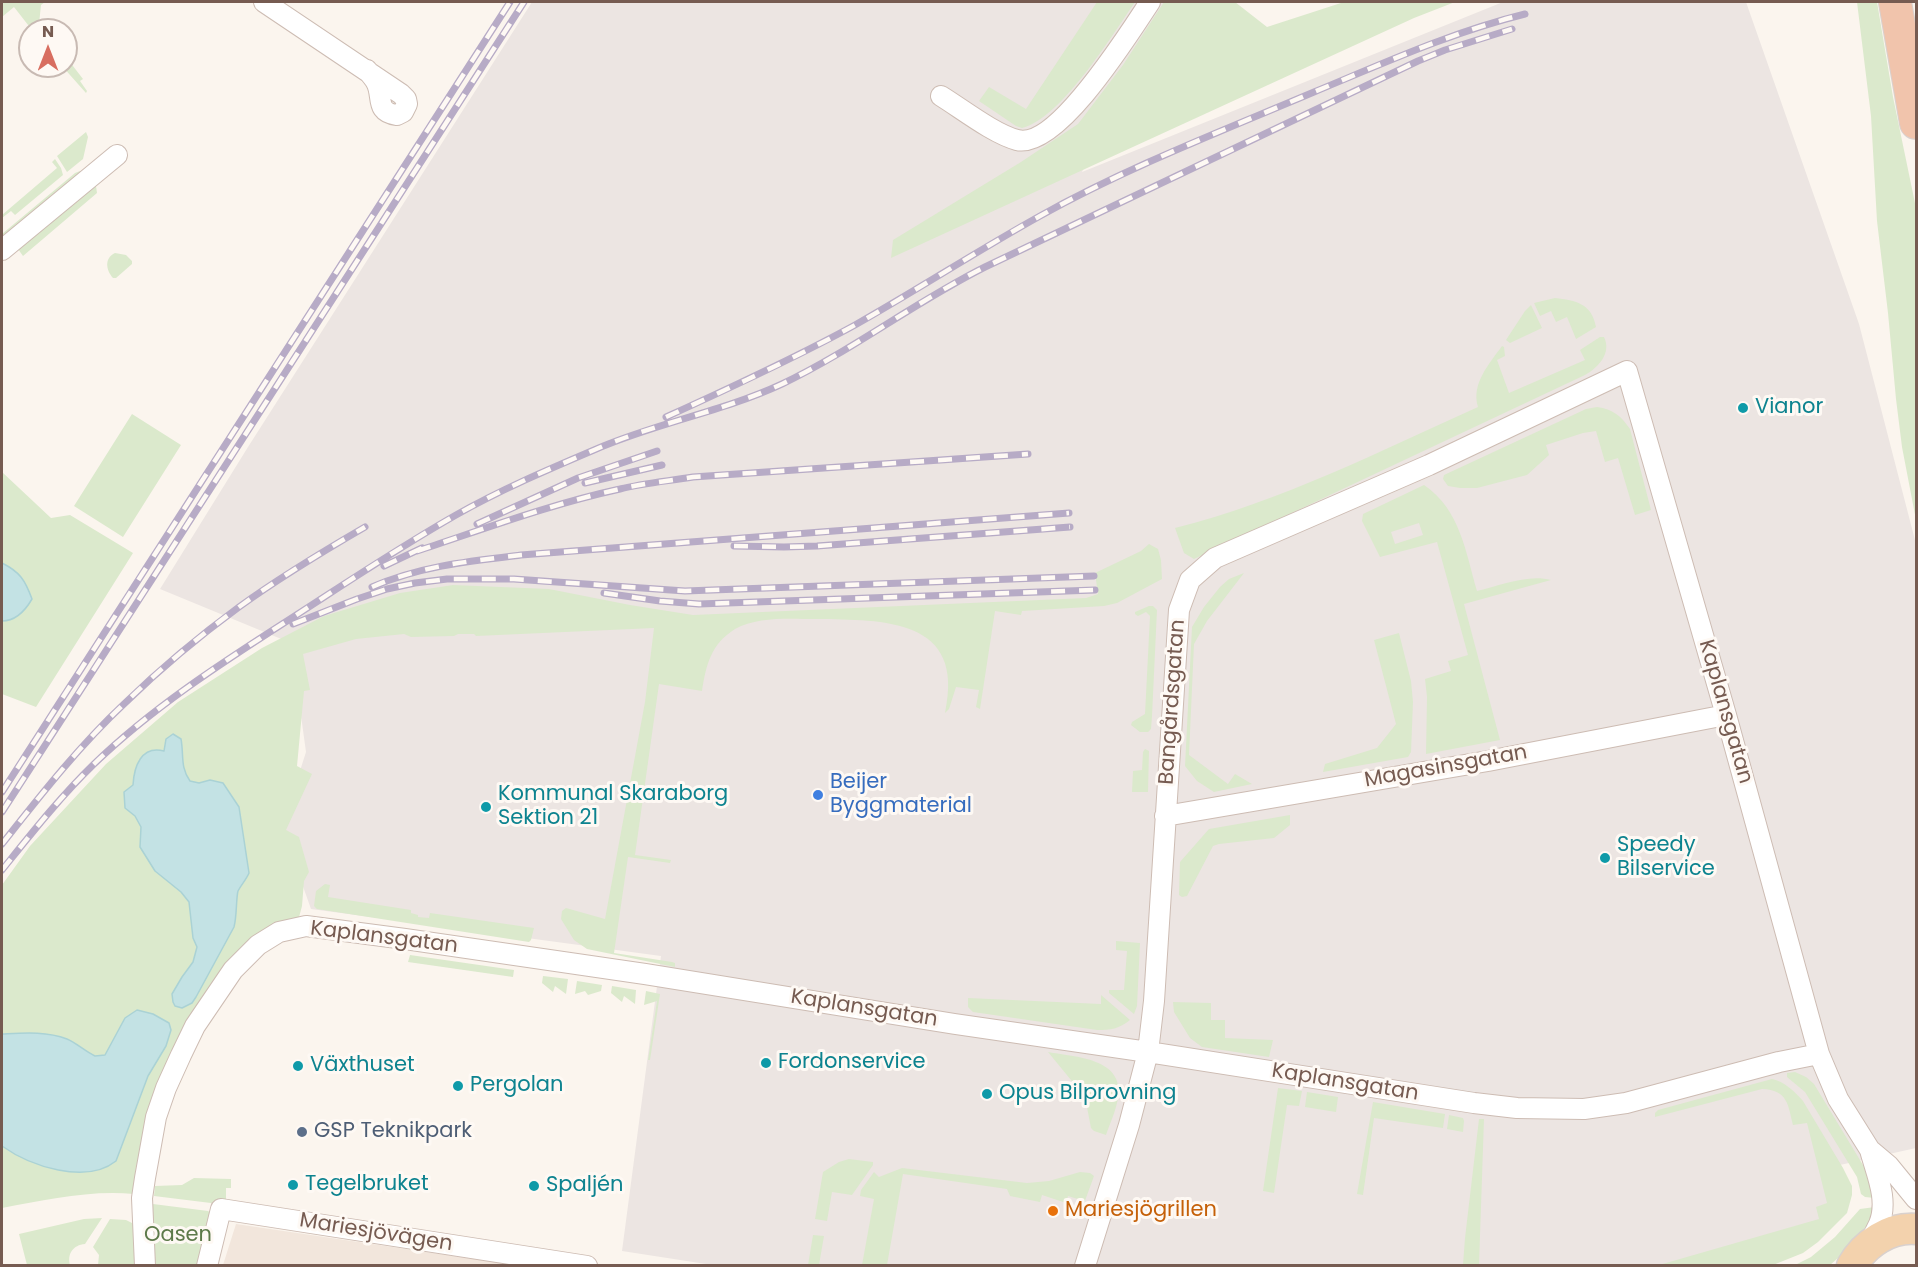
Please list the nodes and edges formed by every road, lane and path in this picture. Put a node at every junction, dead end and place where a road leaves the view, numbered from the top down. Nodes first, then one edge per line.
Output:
1 (264, 2) edge
2 (1150, 2) edge
3 (1895, 2) edge
4 (367, 70) dead end
5 (941, 96) dead end
6 (1917, 123) edge
7 (117, 155) dead end
8 (2, 250) edge
9 (1627, 371) joint
10 (1726, 715) junction
11 (1166, 816) junction
12 (1148, 1052) junction
13 (1819, 1054) junction
14 (1870, 1150) junction
15 (1917, 1199) edge
16 (1917, 1229) edge
17 (1860, 1256) edge
18 (145, 1266) edge
19 (207, 1266) edge
20 (587, 1266) edge
21 (1085, 1266) edge

1 - 4 street
2 - 5 street
3 - 6 highway
7 - 8 street
9 - 10 street, Kaplansgatan
9 - 11 street, Bangårdsgatan
10 - 11 street, Magasinsgatan
10 - 13 street, Kaplansgatan
11 - 12 street, Bangårdsgatan
12 - 13 street, Kaplansgatan
12 - 18 street, Kaplansgatan
12 - 21 street, Bangårdsgatan
13 - 14 street, Kaplansgatan
14 - 15 street, Kaplansgatan
14 - 17 street, Kaplansgatan
16 - 17 main road
19 - 20 street, Mariesjövägen

